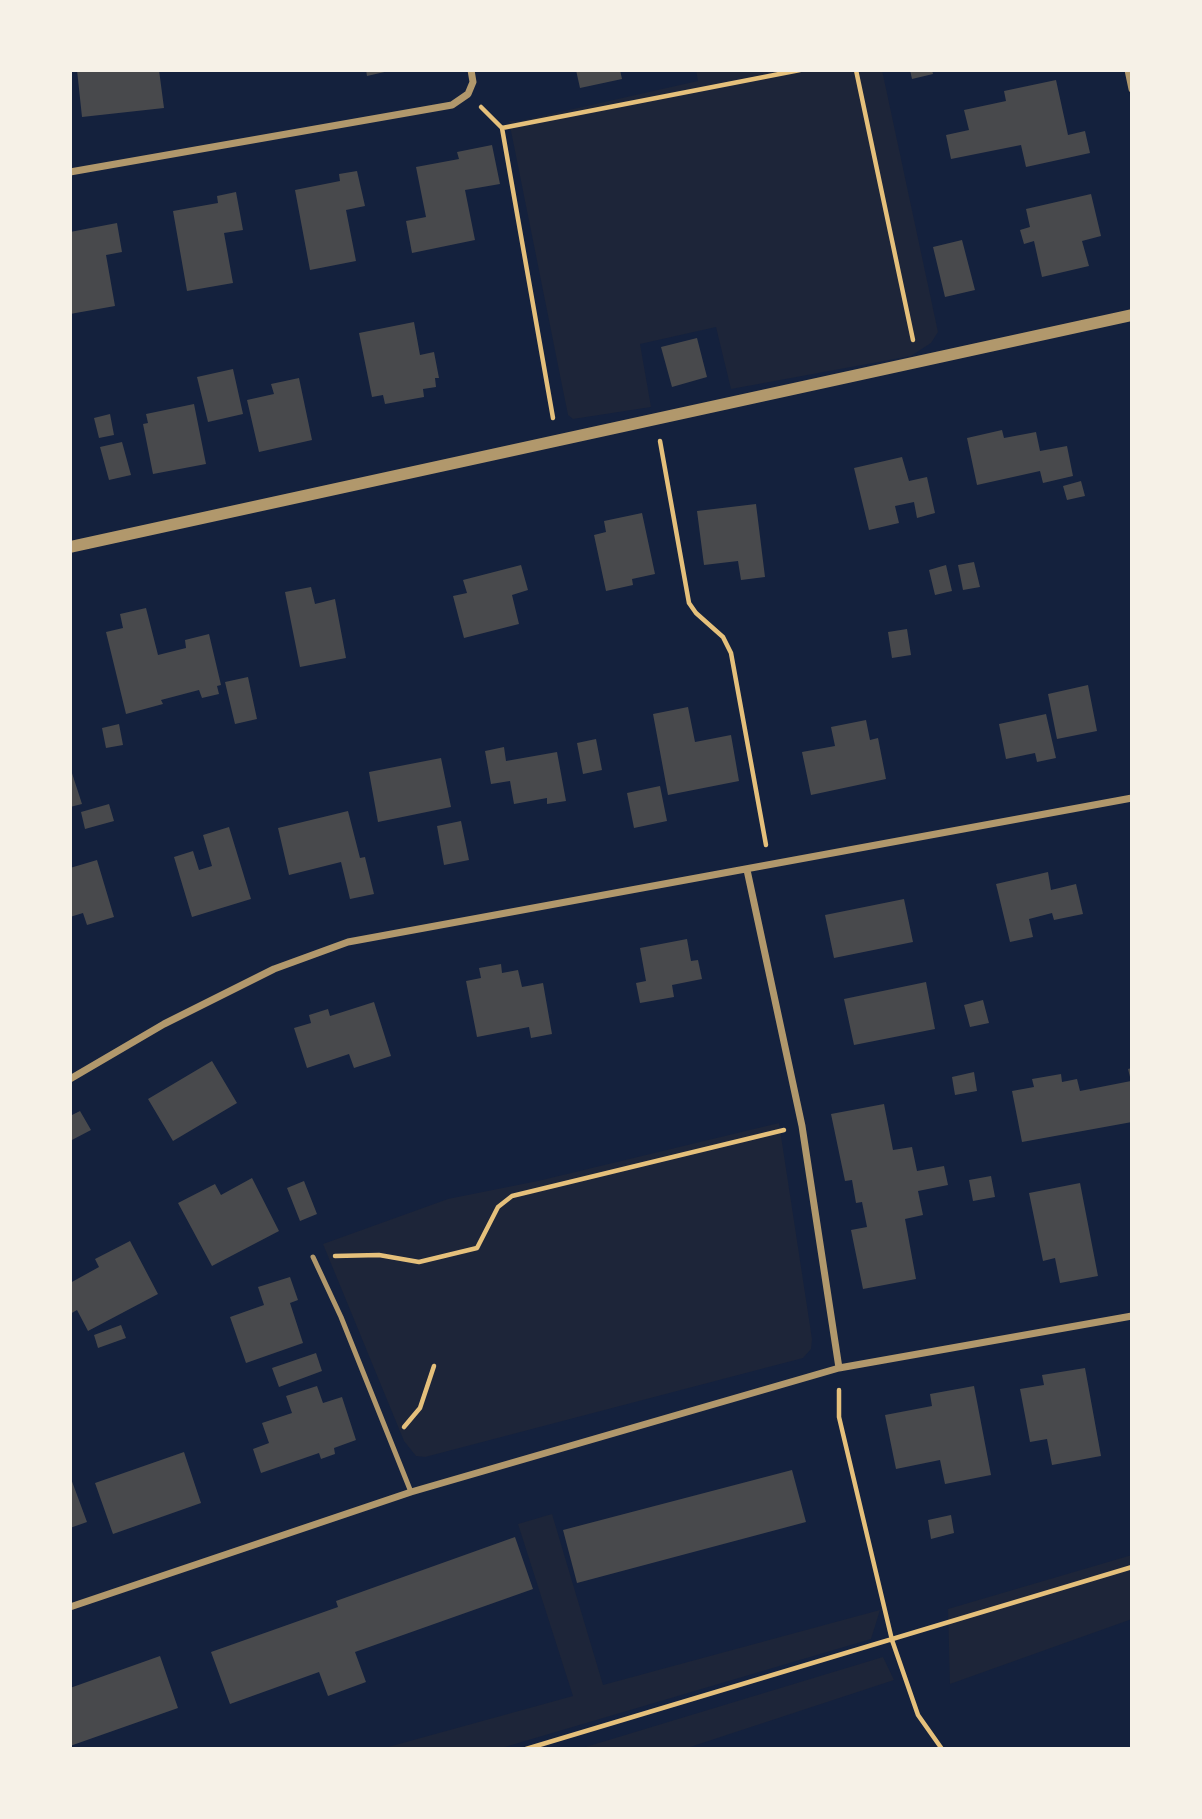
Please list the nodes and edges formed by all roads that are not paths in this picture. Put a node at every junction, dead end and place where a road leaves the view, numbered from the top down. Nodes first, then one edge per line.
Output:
1 (471, 70) edge
2 (1128, 70) edge
3 (1132, 89) edge
4 (70, 172) edge
5 (1132, 315) edge
6 (70, 547) edge
7 (1132, 798) edge
8 (747, 870) junction
9 (70, 1079) edge
10 (313, 1257) road end
11 (1132, 1316) edge
12 (839, 1368) junction
13 (411, 1492) junction
14 (70, 1607) edge

1 - 4 street
2 - 3 street
5 - 6 street
7 - 8 street
8 - 9 street
8 - 12 street
10 - 13 lane
11 - 12 street
12 - 13 street
13 - 14 street

